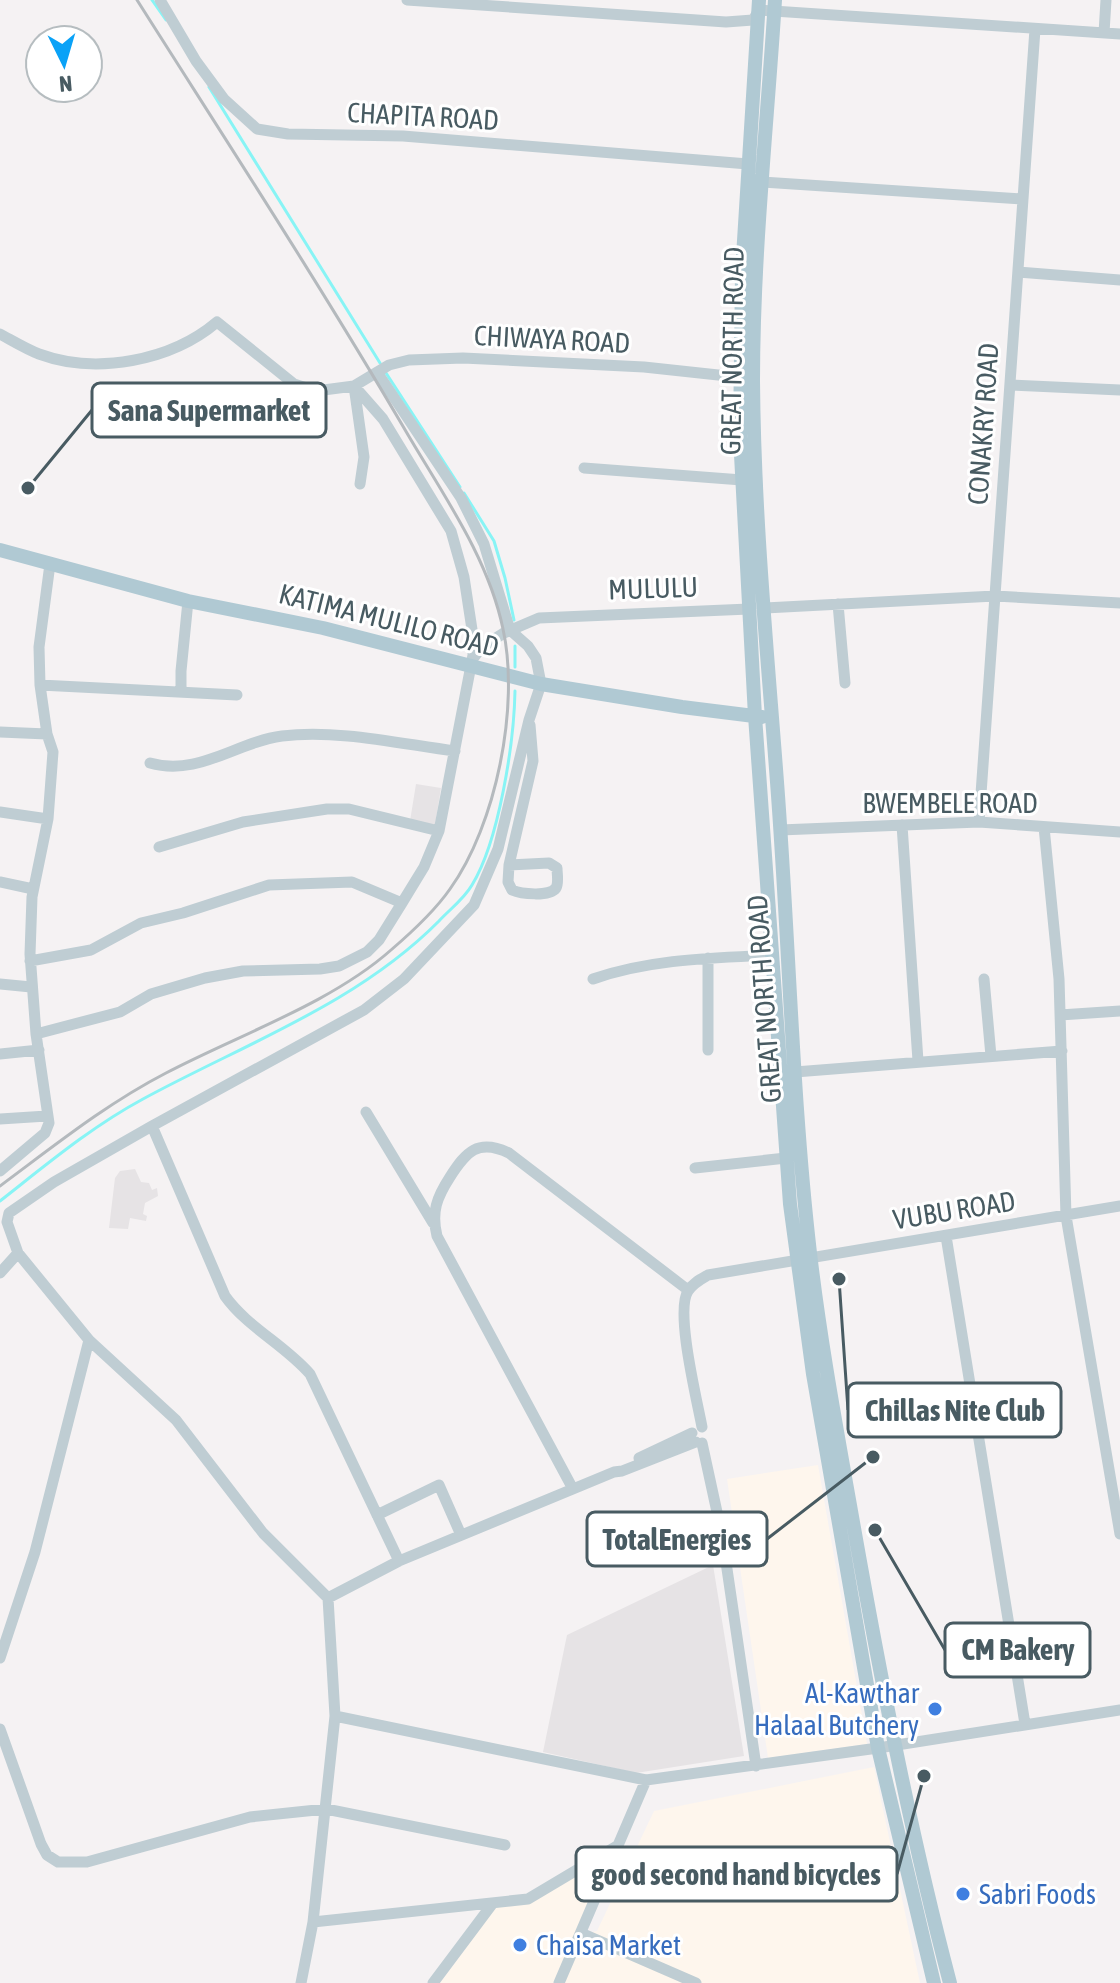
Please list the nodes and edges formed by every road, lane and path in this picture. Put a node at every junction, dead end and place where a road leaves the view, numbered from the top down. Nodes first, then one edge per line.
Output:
1 (160, 0) edge
2 (407, 0) edge
3 (1106, 0) edge
4 (767, 5) edge
5 (1035, 29) junction
6 (1104, 33) junction
7 (1120, 34) edge
8 (748, 164) junction
9 (762, 182) junction
10 (1023, 199) junction
11 (1018, 272) junction
12 (1120, 280) edge
13 (0, 334) edge
14 (377, 372) junction
15 (746, 378) junction
16 (1010, 385) junction
17 (354, 386) junction
18 (1120, 390) edge
19 (584, 468) dead end
20 (742, 480) junction
21 (360, 484) dead end
22 (0, 550) edge
23 (50, 564) junction
24 (995, 596) junction
25 (188, 601) junction
26 (1120, 603) edge
27 (838, 604) junction
28 (765, 608) junction
29 (749, 609) junction
30 (510, 630) junction
31 (471, 663) junction
32 (845, 683) dead end
33 (541, 684) junction
34 (40, 685) junction
35 (181, 692) junction
36 (237, 695) dead end
37 (755, 716) junction
38 (770, 717) junction
39 (529, 720) junction
40 (0, 732) edge
41 (47, 734) junction
42 (455, 751) junction
43 (150, 763) dead end
44 (0, 812) edge
45 (48, 819) junction
46 (979, 822) junction
47 (902, 825) junction
48 (1044, 827) junction
49 (780, 830) junction
50 (439, 831) junction
51 (1120, 832) edge
52 (159, 847) dead end
53 (509, 865) junction
54 (0, 882) edge
55 (33, 889) junction
56 (402, 903) junction
57 (772, 955) junction
58 (708, 958) junction
59 (30, 961) junction
60 (593, 979) dead end
61 (984, 979) dead end
62 (0, 984) edge
63 (31, 987) junction
64 (1120, 1011) edge
65 (1060, 1015) junction
66 (36, 1034) junction
67 (39, 1050) junction
68 (708, 1050) dead end
69 (1062, 1051) junction
70 (0, 1054) edge
71 (991, 1056) junction
72 (918, 1061) junction
73 (795, 1072) junction
74 (366, 1112) dead end
75 (47, 1116) junction
76 (0, 1119) edge
77 (152, 1126) junction
78 (786, 1158) junction
79 (695, 1168) dead end
80 (0, 1171) edge
81 (1120, 1206) edge
82 (1066, 1216) junction
83 (434, 1224) junction
84 (946, 1236) junction
85 (18, 1253) junction
86 (803, 1259) junction
87 (0, 1273) edge
88 (688, 1290) junction
89 (89, 1340) junction
90 (698, 1436) junction
91 (573, 1489) junction
92 (377, 1515) junction
93 (1120, 1534) edge
94 (461, 1535) junction
95 (399, 1561) junction
96 (328, 1598) junction
97 (0, 1658) edge
98 (1120, 1710) edge
99 (335, 1716) junction
100 (1025, 1724) junction
101 (0, 1729) edge
102 (886, 1747) junction
103 (756, 1766) junction
104 (646, 1780) junction
105 (326, 1809) junction
106 (505, 1845) dead end
107 (617, 1846) junction
108 (493, 1903) junction
109 (313, 1922) junction
110 (581, 1933) junction
111 (301, 1983) edge
112 (433, 1983) edge
113 (559, 1983) edge
114 (696, 1983) edge
115 (934, 1983) edge
116 (950, 1983) edge

1 - 8 street, CHAPITA ROAD
2 - 4 street
3 - 6 street
4 - 5 street
4 - 8 main road, GREAT NORTH ROAD
4 - 9 main road, GREAT NORTH ROAD
5 - 6 street
5 - 10 street, CONAKRY ROAD
6 - 7 street
8 - 15 main road, GREAT NORTH ROAD
9 - 10 street
9 - 15 main road, GREAT NORTH ROAD
10 - 11 street, CONAKRY ROAD
11 - 12 street
11 - 16 street, CONAKRY ROAD
13 - 17 street
14 - 15 street, CHIWAYA ROAD
14 - 17 street, CHIWAYA ROAD
14 - 30 street
15 - 20 main road, GREAT NORTH ROAD
15 - 28 main road, GREAT NORTH ROAD
16 - 18 street
16 - 24 street, CONAKRY ROAD
17 - 21 street
17 - 31 street
19 - 20 street
20 - 29 main road, GREAT NORTH ROAD
22 - 23 main road, KATIMA MULILO ROAD
23 - 25 main road, KATIMA MULILO ROAD
23 - 34 street
24 - 26 street
24 - 27 street
24 - 46 street, CONAKRY ROAD
25 - 31 main road, KATIMA MULILO ROAD
25 - 35 street
27 - 28 street
27 - 32 street
28 - 38 main road, GREAT NORTH ROAD
29 - 30 street, MULULU
29 - 37 main road, GREAT NORTH ROAD
30 - 31 street, MULULU
30 - 33 street
31 - 33 main road, KATIMA MULILO ROAD
31 - 42 street
33 - 37 main road, KATIMA MULILO ROAD
33 - 39 street
34 - 35 street
34 - 41 street
35 - 36 street
37 - 38 main road, KATIMA MULILO ROAD
37 - 57 main road, GREAT NORTH ROAD
38 - 49 main road, GREAT NORTH ROAD
39 - 53 street
39 - 77 street
40 - 41 street
41 - 45 street
42 - 43 street
42 - 50 street
44 - 45 street
45 - 55 street
46 - 47 street, BWEMBELE ROAD
46 - 48 street, BWEMBELE ROAD
47 - 49 street, BWEMBELE ROAD
47 - 72 street
48 - 51 street, BWEMBELE ROAD
48 - 65 street
49 - 73 main road, GREAT NORTH ROAD
50 - 52 street
50 - 56 street
53 - 53 street
54 - 55 street
55 - 59 street
56 - 59 street
56 - 66 street
57 - 58 street
57 - 78 main road, GREAT NORTH ROAD
58 - 60 street
58 - 68 street
59 - 63 street
61 - 71 street
62 - 63 street
63 - 66 street
64 - 65 street
65 - 69 street
66 - 67 street
67 - 70 street
67 - 75 street
69 - 71 street
69 - 82 street
71 - 72 street
72 - 73 street
73 - 86 main road, GREAT NORTH ROAD
74 - 83 street
75 - 76 street
75 - 80 street
77 - 85 street
77 - 92 street
78 - 79 street
78 - 86 main road, GREAT NORTH ROAD
81 - 82 street, VUBU ROAD
82 - 84 street, VUBU ROAD
82 - 93 street
83 - 88 street
83 - 91 street
84 - 86 street, VUBU ROAD
84 - 100 street
85 - 87 street
85 - 89 street
86 - 88 street, VUBU ROAD
86 - 102 main road, GREAT NORTH ROAD
88 - 90 street
89 - 96 street
89 - 97 street
90 - 91 street
90 - 103 street
91 - 94 street
92 - 94 street
92 - 95 street
94 - 95 street
95 - 96 street
96 - 99 street
98 - 100 street
99 - 104 street
99 - 105 street
100 - 102 street
101 - 105 street
102 - 103 street
102 - 115 main road, GREAT NORTH ROAD
102 - 116 main road, GREAT NORTH ROAD
103 - 104 street
104 - 107 street
105 - 106 street
105 - 109 street
107 - 108 street
107 - 110 street
108 - 109 street
108 - 112 street
109 - 111 street
110 - 113 street
110 - 114 street

